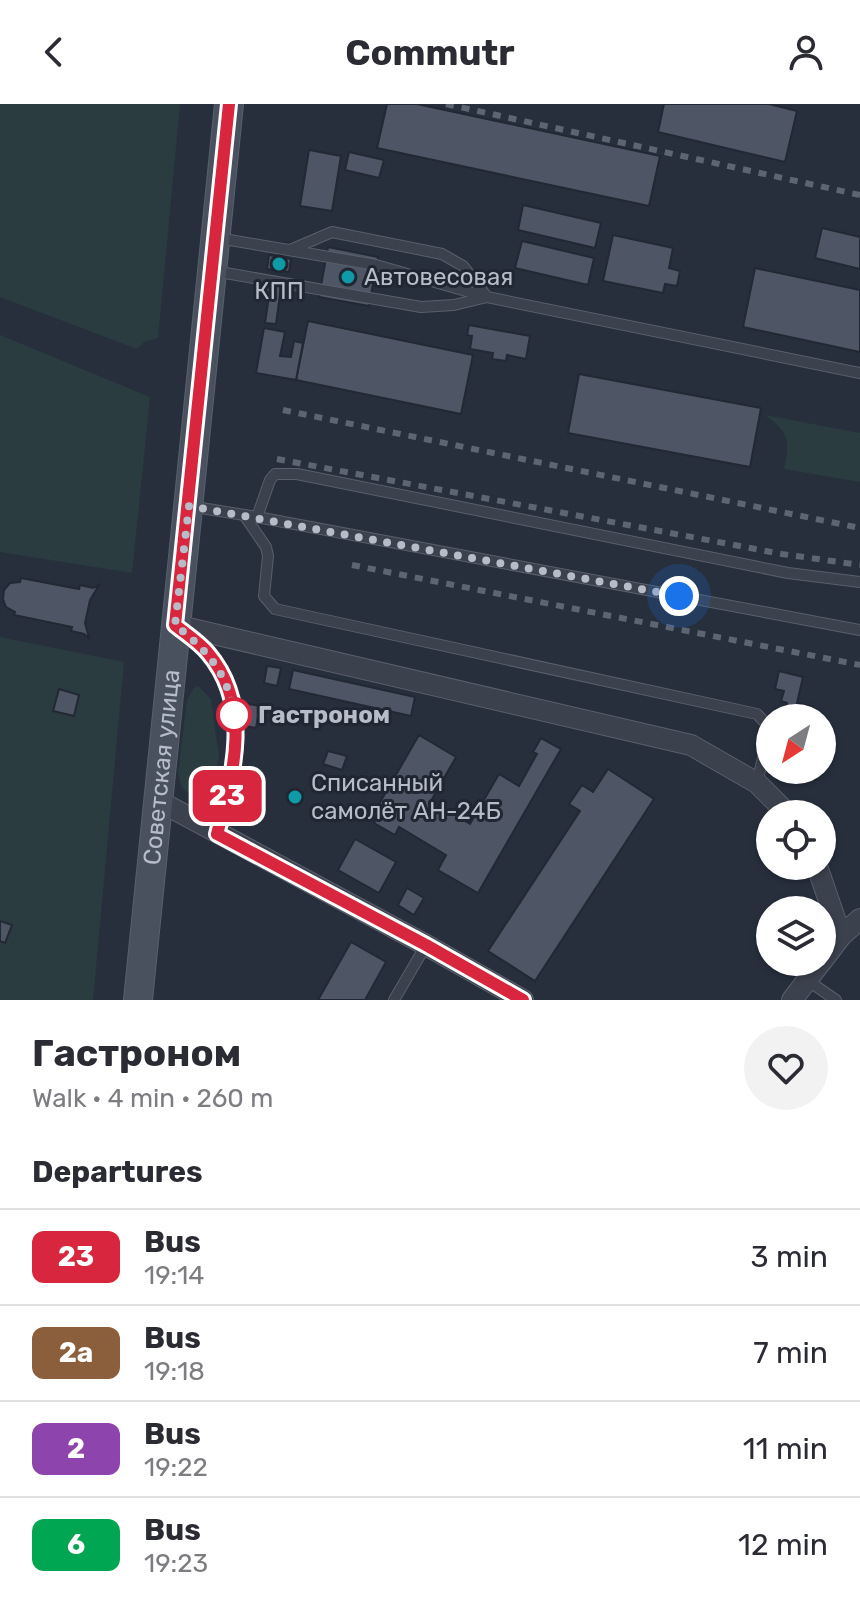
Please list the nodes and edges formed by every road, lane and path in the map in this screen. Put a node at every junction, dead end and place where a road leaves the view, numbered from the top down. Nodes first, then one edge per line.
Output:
1 (229, 104) edge
2 (216, 238) junction
3 (290, 250) junction
4 (213, 271) junction
5 (487, 297) junction
6 (860, 373) edge
7 (189, 506) junction
8 (244, 515) junction
9 (257, 517) junction
10 (860, 582) edge
11 (175, 625) junction
12 (860, 630) edge
13 (756, 714) edge
14 (756, 782) edge
15 (758, 784) edge
16 (157, 800) junction
17 (774, 800) edge
18 (217, 834) junction
19 (822, 880) edge
20 (860, 919) edge
21 (841, 936) junction
22 (836, 943) edge
23 (426, 945) junction
24 (810, 976) edge
25 (807, 980) junction
26 (138, 1000) edge
27 (394, 1000) edge
28 (523, 1000) edge
29 (792, 1000) edge
30 (836, 1000) edge

1 - 2 main road, Советская улица
2 - 3 lane
2 - 4 main road, Советская улица
3 - 5 lane
3 - 5 lane
4 - 5 lane
4 - 7 main road, Советская улица
5 - 6 lane
7 - 8 lane
7 - 11 main road, Советская улица
8 - 9 lane
8 - 13 lane
9 - 10 lane
9 - 12 lane
11 - 14 street
11 - 16 main road, Советская улица
11 - 18 lane
15 - 17 street
16 - 18 street
16 - 26 main road, Советская улица
18 - 23 street
19 - 21 street
20 - 21 street
21 - 22 street
23 - 27 lane
23 - 28 street
24 - 25 street
25 - 29 street
25 - 30 lane

